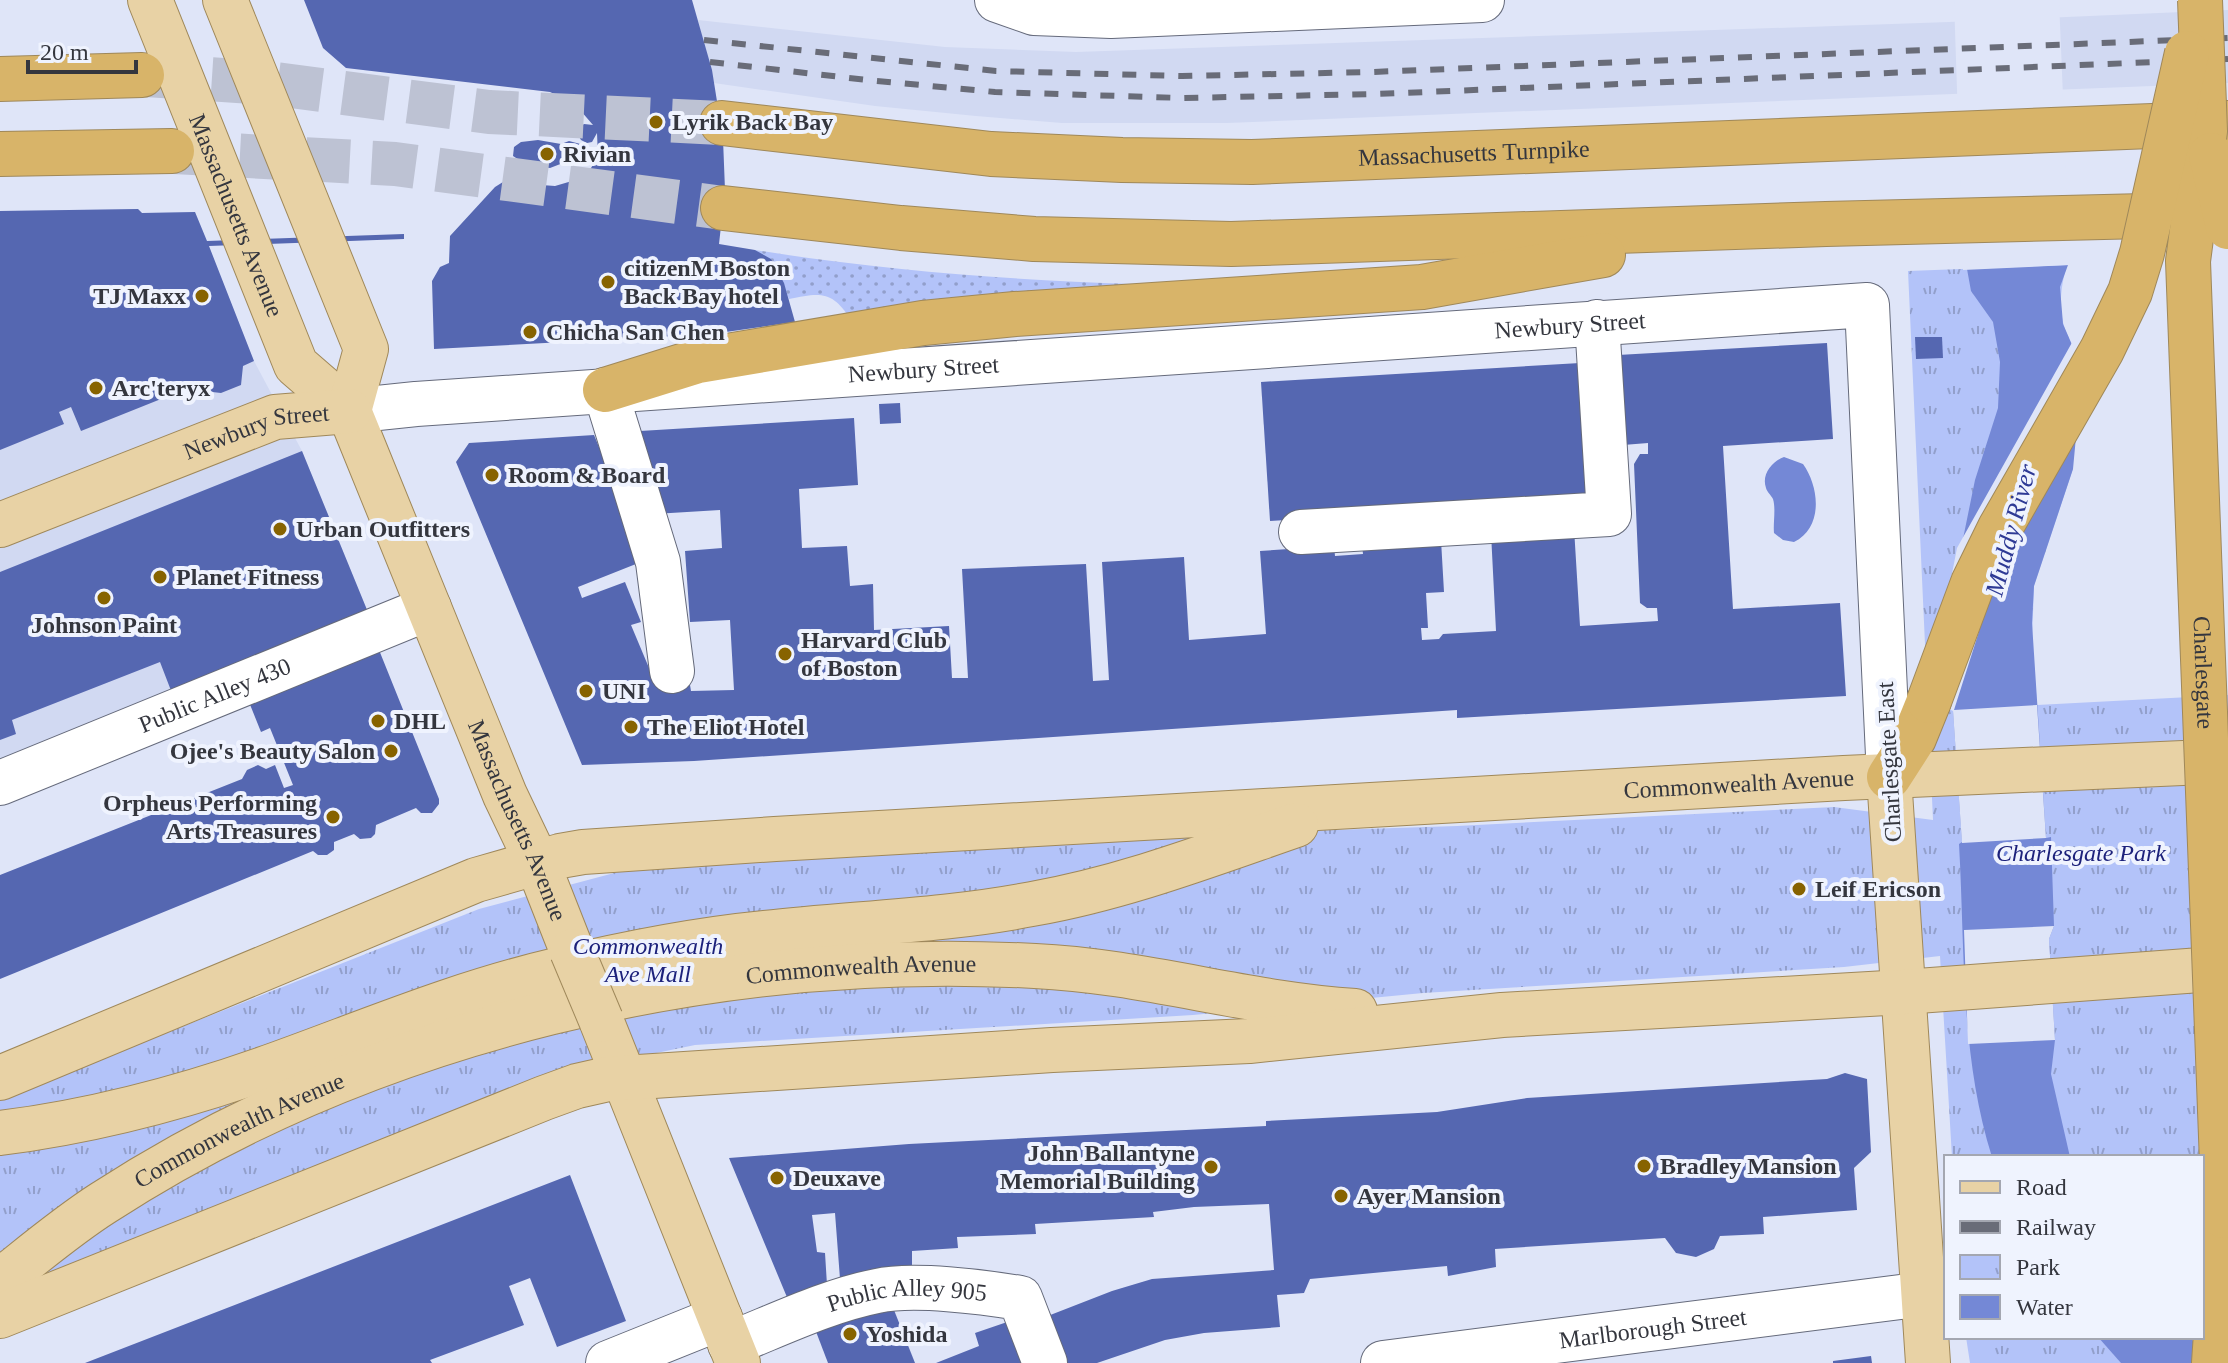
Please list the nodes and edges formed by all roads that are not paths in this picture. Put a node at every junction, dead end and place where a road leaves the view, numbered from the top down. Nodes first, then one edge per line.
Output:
1 (150, 0) edge
2 (225, 0) edge
3 (997, 0) edge
4 (1482, 0) edge
5 (2200, 0) edge
6 (142, 75) tunnel mouth
7 (2228, 76) edge
8 (0, 79) edge
9 (722, 123) tunnel mouth
10 (2217, 127) edge
11 (172, 151) tunnel mouth
12 (0, 154) edge
13 (723, 208) tunnel mouth
14 (2228, 213) edge
15 (1761, 226) junction
16 (2228, 227) edge
17 (1867, 305) joint
18 (1597, 322) junction
19 (605, 390) junction
20 (349, 411) junction
21 (0, 525) edge
22 (1301, 532) dead end
23 (429, 608) junction
24 (672, 671) dead end
25 (2228, 761) edge
26 (1889, 777) junction
27 (0, 783) edge
28 (1392, 804) junction
29 (537, 862) junction
30 (2228, 968) edge
31 (1904, 992) junction
32 (1502, 1015) junction
33 (623, 1077) junction
34 (0, 1078) edge
35 (0, 1133) edge
36 (2226, 1232) edge
37 (0, 1281) edge
38 (1924, 1294) junction
39 (0, 1316) edge
40 (729, 1342) edge
41 (1659, 1345) edge
42 (608, 1363) edge
43 (1045, 1363) edge
44 (1383, 1363) edge
45 (1928, 1363) edge
46 (2214, 1363) edge

1 - 20 main road, Massachusetts Avenue
2 - 20 main road
3 - 4 street
5 - 7 highway
5 - 10 highway, Charlesgate, bridge
5 - 26 highway, bridge
6 - 8 highway
9 - 10 highway, Massachusetts Turnpike
10 - 16 highway, Charlesgate, bridge
10 - 36 highway, Charlesgate, bridge
11 - 12 highway
13 - 15 highway
14 - 15 highway
15 - 19 highway
17 - 18 street, Newbury Street
17 - 26 street, Charlesgate East
18 - 19 street, Newbury Street
18 - 22 street
19 - 20 street, Newbury Street
19 - 24 street
20 - 21 main road, Newbury Street
20 - 23 main road, Massachusetts Avenue
23 - 27 street, Public Alley 430
23 - 29 main road, Massachusetts Avenue
25 - 26 main road, Commonwealth Avenue
26 - 28 main road, Commonwealth Avenue
26 - 31 main road, Charlesgate East
28 - 29 main road, Commonwealth Avenue
28 - 35 main road, Commonwealth Avenue
29 - 33 main road, Massachusetts Avenue, bridge
29 - 34 main road, Commonwealth Avenue
30 - 31 main road, Commonwealth Avenue
31 - 32 main road, Commonwealth Avenue
31 - 38 main road, Charlesgate East
32 - 33 main road, Commonwealth Avenue
32 - 37 main road, Commonwealth Avenue
33 - 39 main road, Commonwealth Avenue
33 - 40 main road, Massachusetts Avenue
36 - 46 highway, Charlesgate
38 - 41 street, Marlborough Street
38 - 45 main road, Charlesgate East
40 - 42 street
40 - 43 street, Public Alley 905
41 - 44 street, Marlborough Street

